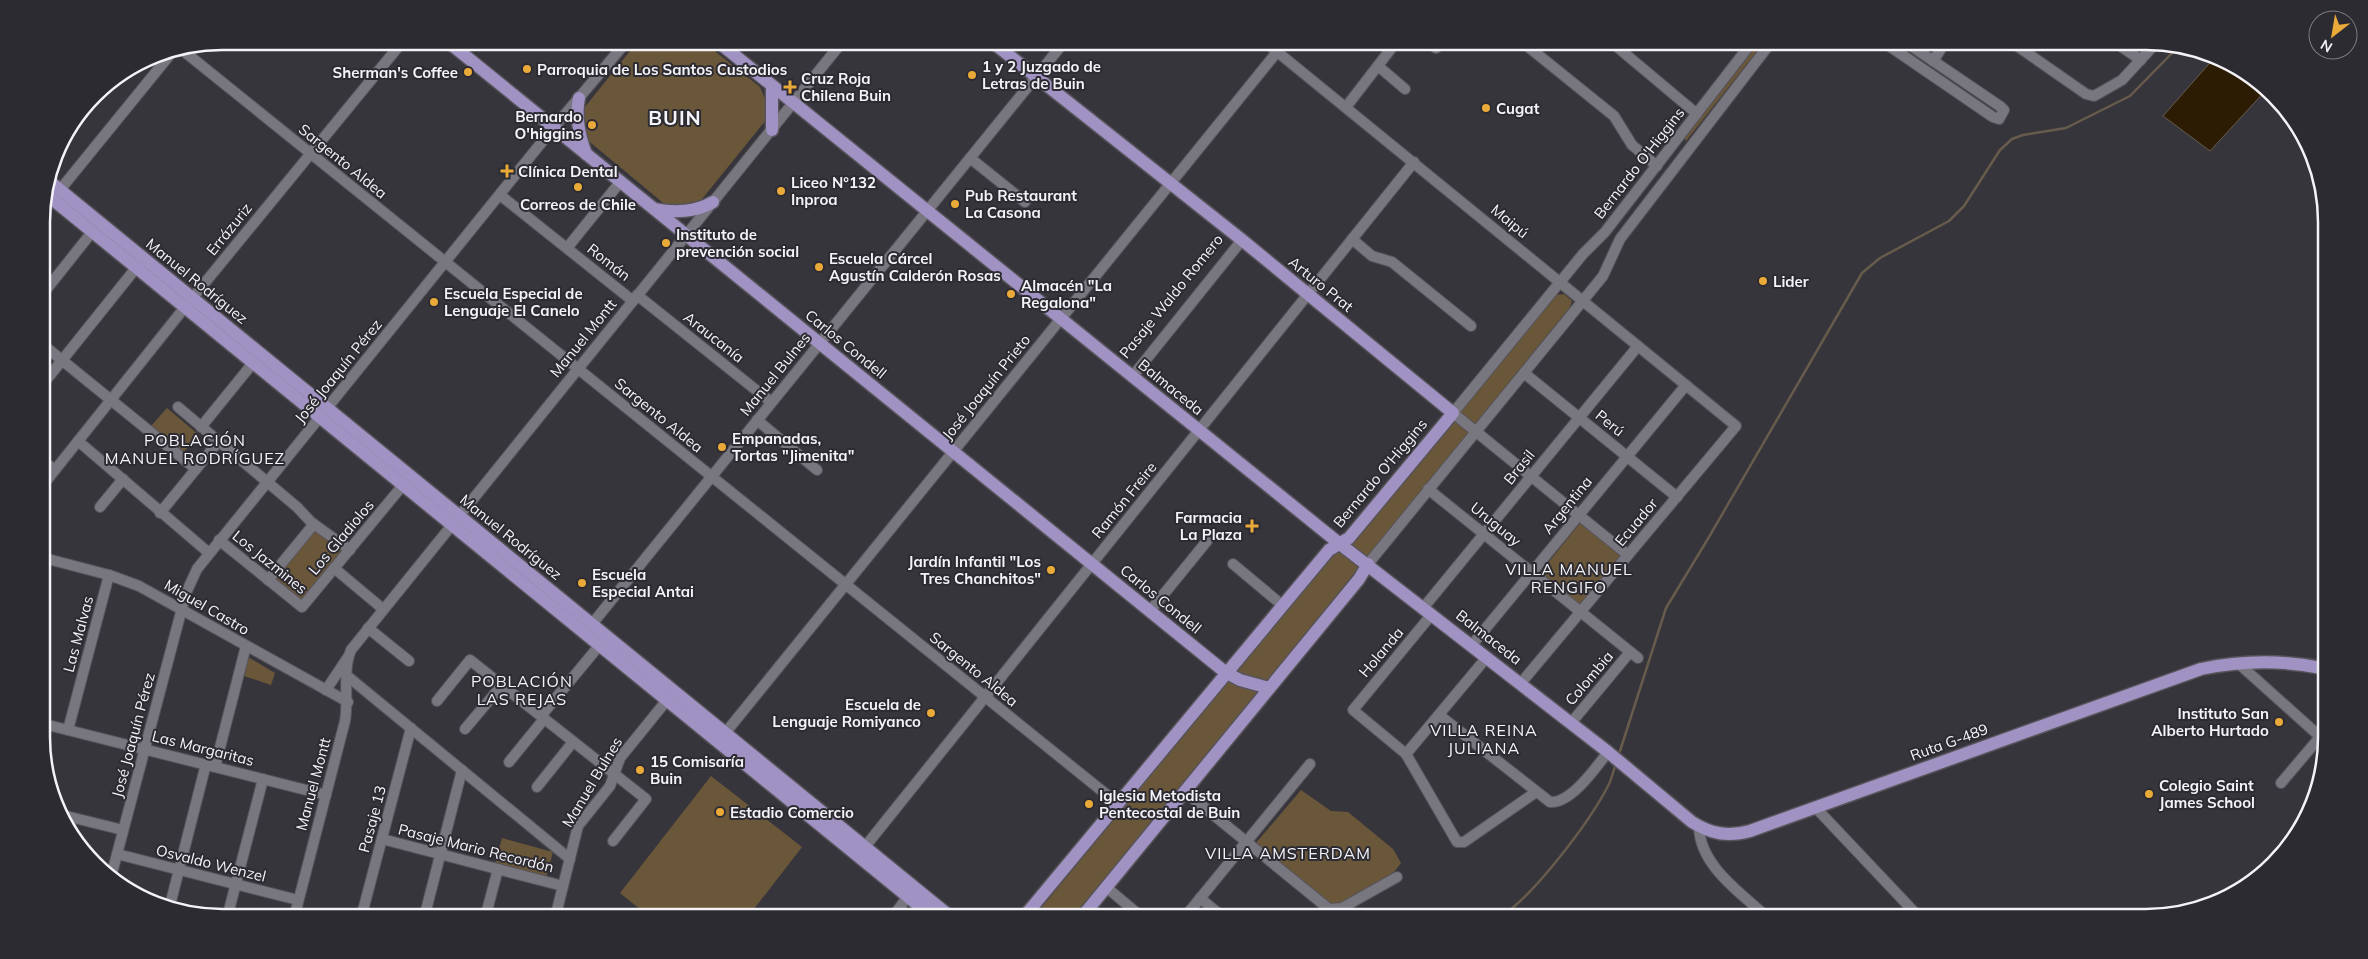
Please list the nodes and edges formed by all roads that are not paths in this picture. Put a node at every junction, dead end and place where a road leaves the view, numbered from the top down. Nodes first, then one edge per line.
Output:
1 (395, 50) edge
2 (458, 50) edge
3 (619, 50) edge
4 (728, 50) edge
5 (837, 50) edge
6 (1002, 50) edge
7 (1058, 50) edge
8 (1275, 50) edge
9 (1390, 50) edge
10 (1532, 50) edge
11 (1621, 50) edge
12 (1746, 50) edge
13 (1765, 50) edge
14 (1895, 50) edge
15 (1917, 50) edge
16 (1940, 50) edge
17 (2023, 50) edge
18 (2126, 50) edge
19 (2149, 50) edge
20 (1278, 52) junction
21 (187, 54) edge
22 (166, 59) edge
23 (2140, 60) junction
24 (1933, 61) junction
25 (1378, 66) junction
26 (1035, 77) junction
27 (772, 86) junction
28 (1405, 88) dead end
29 (579, 98) junction
30 (1710, 98) junction
31 (793, 104) junction
32 (1346, 107) junction
33 (1721, 107) junction
34 (1697, 114) junction
35 (554, 127) junction
36 (772, 130) junction
37 (1676, 142) junction
38 (1687, 151) junction
39 (310, 154) junction
40 (586, 154) junction
41 (970, 158) junction
42 (1414, 162) junction
43 (1658, 166) junction
44 (621, 181) junction
45 (1171, 183) junction
46 (53, 194) edge
47 (500, 195) junction
48 (713, 202) junction
49 (1025, 202) dead end
50 (655, 209) junction
51 (927, 211) junction
52 (92, 232) junction
53 (686, 235) junction
54 (1240, 238) junction
55 (1352, 239) junction
56 (566, 248) junction
57 (446, 262) junction
58 (140, 263) junction
59 (1560, 281) junction
60 (50, 284) edge
61 (1309, 295) junction
62 (635, 298) junction
63 (1583, 300) junction
64 (188, 303) junction
65 (1060, 319) junction
66 (1471, 326) dead end
67 (819, 343) junction
68 (1638, 346) junction
69 (50, 350) edge
70 (62, 360) junction
71 (253, 362) junction
72 (578, 369) junction
73 (1524, 373) junction
74 (50, 375) edge
75 (1130, 375) junction
76 (1686, 385) junction
77 (111, 399) junction
78 (772, 402) junction
79 (178, 408) dead end
80 (323, 413) junction
81 (1453, 413) junction
82 (1579, 418) junction
83 (757, 420) junction
84 (1736, 426) joint
85 (201, 427) junction
86 (1476, 430) junction
87 (1199, 431) junction
88 (78, 441) junction
89 (219, 441) junction
90 (953, 452) junction
91 (1627, 456) junction
92 (50, 467) edge
93 (196, 469) junction
94 (54, 470) junction
95 (817, 470) dead end
96 (50, 475) edge
97 (711, 476) junction
98 (1531, 476) junction
99 (123, 479) junction
100 (267, 481) junction
101 (403, 485) junction
102 (1428, 489) junction
103 (1677, 497) junction
104 (100, 507) dead end
105 (160, 513) junction
106 (1579, 515) junction
107 (455, 520) junction
108 (314, 524) junction
109 (1484, 534) junction
110 (220, 540) junction
111 (1206, 541) dead end
112 (1340, 544) junction
113 (350, 550) junction
114 (209, 553) junction
115 (1628, 555) junction
116 (50, 560) edge
117 (1092, 564) junction
118 (1233, 564) dead end
119 (1368, 564) junction
120 (334, 568) junction
121 (1532, 573) junction
122 (109, 575) junction
123 (268, 580) junction
124 (846, 584) junction
125 (1282, 605) junction
126 (302, 607) joint
127 (383, 609) junction
128 (181, 610) junction
129 (1150, 611) junction
130 (1428, 611) junction
131 (1581, 612) junction
132 (368, 628) junction
133 (588, 629) junction
134 (603, 640) junction
135 (1472, 645) junction
136 (246, 646) junction
137 (1634, 655) joint
138 (348, 656) junction
139 (1487, 657) junction
140 (409, 661) dead end
141 (2238, 663) junction
142 (2318, 668) edge
143 (1225, 672) junction
144 (346, 675) junction
145 (1521, 684) junction
146 (502, 685) junction
147 (1269, 688) junction
148 (326, 690) junction
149 (984, 696) junction
150 (667, 700) junction
151 (437, 701) dead end
152 (348, 702) junction
153 (1439, 715) junction
154 (543, 718) junction
155 (1571, 722) junction
156 (50, 726) edge
157 (411, 728) junction
158 (466, 729) dead end
159 (68, 730) junction
160 (2318, 735) edge
161 (722, 737) junction
162 (573, 742) junction
163 (2318, 744) edge
164 (145, 749) junction
165 (1406, 754) junction
166 (1614, 756) junction
167 (509, 762) dead end
168 (1310, 764) dead end
169 (210, 766) junction
170 (462, 770) junction
171 (613, 773) junction
172 (263, 779) junction
173 (2281, 783) dead end
174 (537, 787) dead end
175 (1184, 791) junction
176 (1536, 792) junction
177 (326, 795) junction
178 (1117, 803) junction
179 (1816, 808) junction
180 (70, 817) edge
181 (1699, 827) junction
182 (123, 830) junction
183 (382, 839) junction
184 (612, 841) dead end
185 (1246, 842) junction
186 (862, 851) junction
187 (117, 854) junction
188 (441, 854) junction
189 (570, 859) junction
190 (113, 869) edge
191 (498, 869) junction
192 (179, 870) junction
193 (1396, 877) dead end
194 (235, 884) junction
195 (563, 886) junction
196 (1106, 887) junction
197 (911, 892) junction
198 (1200, 898) junction
199 (298, 900) junction
200 (171, 901) edge
201 (229, 909) edge
202 (296, 909) edge
203 (364, 909) edge
204 (426, 909) edge
205 (487, 909) edge
206 (557, 909) edge
207 (899, 909) edge
208 (926, 909) edge
209 (938, 909) edge
210 (1030, 909) edge
211 (1088, 909) edge
212 (1132, 909) edge
213 (1191, 909) edge
214 (1213, 909) edge
215 (1321, 909) edge
216 (1339, 909) edge
217 (1758, 909) edge
218 (1911, 909) edge

1 - 39 street, Errázuriz
2 - 35 main road, Carlos Condell
3 - 29 street, José Joaquín Pérez
4 - 27 main road, Balmaceda
5 - 31 street, Manuel Montt
6 - 26 main road, Arturo Prat
7 - 26 street, Manuel Bulnes
8 - 20 street, Maipú
9 - 25 street
10 - 43 street
11 - 34 street
12 - 30 street, Bernardo O'Higgins
13 - 33 street, Bernardo O'Higgins
14 - 24 street
15 - 24 street
16 - 24 street
17 - 23 street
18 - 23 street
19 - 23 street
20 - 32 street, Maipú
20 - 45 street, José Joaquín Prieto
21 - 39 street, Sargento Aldea
22 - 46 street
25 - 28 street
25 - 32 street
26 - 41 street, Manuel Bulnes
26 - 45 main road, Arturo Prat
27 - 31 main road, Balmaceda
27 - 36 main road
29 - 35 street, José Joaquín Pérez
29 - 40 main road
30 - 33 street
30 - 34 street, Bernardo O'Higgins
31 - 36 street, Manuel Montt
31 - 51 main road, Balmaceda
32 - 42 street, Maipú
33 - 38 street, Bernardo O'Higgins
34 - 37 street, Bernardo O'Higgins
35 - 40 main road, Carlos Condell
35 - 47 street, José Joaquín Pérez
36 - 48 street, Manuel Montt
37 - 38 street
37 - 43 street, Bernardo O'Higgins
38 - 63 street, Bernardo O'Higgins
39 - 57 street, Sargento Aldea
39 - 64 street, Errázuriz
40 - 44 main road, Carlos Condell
41 - 49 street
41 - 51 street, Manuel Bulnes
42 - 55 street, Ramón Freire
42 - 59 street, Maipú
43 - 59 street, Bernardo O'Higgins
44 - 50 main road, Carlos Condell
44 - 56 street, Román
45 - 54 main road, Arturo Prat
45 - 65 street, José Joaquín Prieto
46 - 52 main road, Manuel Rodríguez
46 - 58 main road, Manuel Rodríguez
47 - 56 street, Román
47 - 57 street, José Joaquín Pérez
48 - 50 main road
48 - 53 street, Manuel Montt
50 - 53 main road, Carlos Condell
51 - 65 main road, Balmaceda
51 - 67 street, Manuel Bulnes
52 - 58 main road, Manuel Rodríguez
52 - 60 street
53 - 62 street, Manuel Montt
53 - 67 main road, Carlos Condell
54 - 61 main road, Arturo Prat
54 - 75 street, Pasaje Waldo Romero
55 - 61 street, Ramón Freire
55 - 66 street
56 - 62 street, Román
57 - 72 street, Sargento Aldea
57 - 80 street, José Joaquín Pérez
58 - 64 main road, Manuel Rodríguez
58 - 70 street
59 - 63 street, Maipú
59 - 81 street, Bernardo O'Higgins
61 - 81 main road, Arturo Prat
61 - 87 street, Ramón Freire
62 - 72 street, Manuel Montt
62 - 78 street, Araucanía
63 - 68 street, Maipú
63 - 73 street, Bernardo O'Higgins
64 - 71 main road, Manuel Rodríguez
64 - 77 street, Errázuriz
64 - 80 main road, Manuel Rodríguez
65 - 75 main road, Balmaceda
65 - 90 street, José Joaquín Prieto
67 - 78 street, Manuel Bulnes
67 - 90 main road, Carlos Condell
68 - 76 street, Maipú
68 - 82 street, Brasil
69 - 70 street
70 - 74 street
70 - 77 street
71 - 80 main road, Manuel Rodríguez
71 - 85 street
72 - 97 street, Sargento Aldea
72 - 107 street, Manuel Montt
73 - 82 street, Perú
73 - 86 street, Bernardo O'Higgins
75 - 87 main road, Balmaceda
76 - 84 street, Maipú
76 - 91 street, Argentina
77 - 88 street, Errázuriz
77 - 93 street
78 - 83 street, Manuel Bulnes
79 - 85 street
80 - 100 street, José Joaquín Pérez
80 - 101 main road, Manuel Rodríguez
80 - 107 main road, Manuel Rodríguez
81 - 86 street, Arturo Prat
81 - 112 main road, Bernardo O'Higgins
82 - 91 street, Perú
82 - 98 street, Brasil
83 - 95 street
83 - 97 street, Manuel Bulnes
84 - 103 street, Ecuador
85 - 89 street
86 - 98 street, Arturo Prat
86 - 102 street, Bernardo O'Higgins
87 - 112 main road, Balmaceda
87 - 117 street, Ramón Freire
88 - 94 street, Errázuriz
88 - 99 street
89 - 93 street
89 - 100 street
90 - 117 main road, Carlos Condell
90 - 124 street, José Joaquín Prieto
91 - 103 street, Perú
91 - 106 street, Argentina
92 - 94 street
93 - 105 street
94 - 96 street, Errázuriz
97 - 124 street, Sargento Aldea
97 - 133 street, Manuel Bulnes
98 - 106 street, Arturo Prat
98 - 109 street, Brasil
99 - 104 street
99 - 105 street
100 - 108 street
100 - 110 street, José Joaquín Pérez
101 - 107 main road, Manuel Rodríguez
101 - 113 street, Los Gladiolos
102 - 109 street, Uruguay
102 - 119 street, Bernardo O'Higgins
103 - 115 street, Ecuador
105 - 114 street
106 - 115 street, Arturo Prat
106 - 121 street, Argentina
107 - 127 street, Manuel Montt
107 - 133 main road, Manuel Rodríguez
108 - 113 street
108 - 123 street
109 - 121 street, Uruguay
109 - 130 street, Brasil
110 - 114 street, José Joaquín Pérez
110 - 123 street, Los Jazmines
111 - 129 street
112 - 119 main road, Balmaceda
112 - 125 main road, Bernardo O'Higgins
113 - 120 street, Los Gladiolos
114 - 128 street, José Joaquín Pérez
115 - 131 street, Ecuador
116 - 122 street, Miguel Castro
117 - 129 main road, Carlos Condell
117 - 149 street, Ramón Freire
118 - 125 street
119 - 130 main road, Balmaceda
119 - 147 main road, Bernardo O'Higgins
120 - 126 street, Los Gladiolos
120 - 127 street
121 - 131 street, Uruguay
121 - 135 street, Argentina
122 - 128 street, Miguel Castro
122 - 159 street, Las Malvas
123 - 126 street, Los Jazmines
124 - 149 street, Sargento Aldea
124 - 161 street, José Joaquín Prieto
125 - 143 main road, Bernardo O'Higgins
127 - 132 street, Manuel Montt
128 - 136 street, Miguel Castro
128 - 164 street, José Joaquín Pérez
129 - 143 main road, Carlos Condell
130 - 135 main road, Balmaceda
130 - 165 street, Holanda
131 - 137 street, Uruguay
131 - 145 street, Ecuador
132 - 138 street, Manuel Montt
132 - 140 street
133 - 134 main road, Manuel Rodríguez
134 - 150 main road, Manuel Rodríguez
134 - 154 street
134 - 161 main road, Manuel Rodríguez
135 - 139 main road, Balmaceda
136 - 148 street, Miguel Castro
136 - 169 street
137 - 155 street, Colombia
138 - 144 street, Manuel Montt
138 - 148 street, Manuel Montt
139 - 145 main road, Balmaceda
139 - 153 street
141 - 142 main road, Ruta G-489
141 - 160 street
141 - 179 main road, Ruta G-489
143 - 147 main road, Carlos Condell
143 - 178 main road, Bernardo O'Higgins
144 - 152 street, Manuel Montt
144 - 157 street
145 - 155 main road, Balmaceda
146 - 151 street
146 - 154 street
146 - 158 street
147 - 175 main road, Bernardo O'Higgins
148 - 152 street, Miguel Castro
149 - 178 street, Sargento Aldea
149 - 186 street, Ramón Freire
150 - 161 main road, Manuel Rodríguez
150 - 171 street, Manuel Bulnes
152 - 177 street, Manuel Montt
153 - 165 street
153 - 176 street
154 - 162 street
154 - 167 street
155 - 166 main road, Balmaceda
156 - 159 street, Las Margaritas
157 - 170 street
157 - 183 street, Pasaje 13
159 - 164 street, Las Margaritas
161 - 186 main road, Manuel Rodríguez
162 - 171 street
162 - 174 street
163 - 173 street
164 - 169 street, Las Margaritas
164 - 182 street, José Joaquín Pérez
165 - 176 street
166 - 176 street
166 - 181 main road, Ruta G-489
168 - 185 street
169 - 172 street, Las Margaritas
169 - 192 street
170 - 188 street
170 - 189 street
171 - 184 street
171 - 189 street, Manuel Bulnes
172 - 177 street, Las Margaritas
172 - 194 street
175 - 185 street
175 - 196 main road, Bernardo O'Higgins
177 - 199 street, Manuel Montt
178 - 210 main road, Bernardo O'Higgins
179 - 181 main road, Ruta G-489
179 - 218 street
180 - 182 street
181 - 217 street
182 - 187 street, José Joaquín Pérez
183 - 188 street, Pasaje Mario Recordón
183 - 203 street, Pasaje 13
185 - 198 street
185 - 215 street
186 - 197 main road, Manuel Rodríguez
187 - 190 street, José Joaquín Pérez
187 - 192 street, Osvaldo Wenzel
188 - 191 street, Pasaje Mario Recordón
188 - 204 street
189 - 195 street, Manuel Bulnes
191 - 195 street, Pasaje Mario Recordón
191 - 205 street
192 - 194 street, Osvaldo Wenzel
192 - 200 street
193 - 216 street
194 - 199 street, Osvaldo Wenzel
194 - 201 street
195 - 206 street, Manuel Bulnes
196 - 211 main road, Bernardo O'Higgins
196 - 212 street
197 - 207 street
197 - 208 main road, Manuel Rodríguez
197 - 209 main road, Manuel Rodríguez
198 - 213 street
198 - 214 street
199 - 202 street, Manuel Montt

